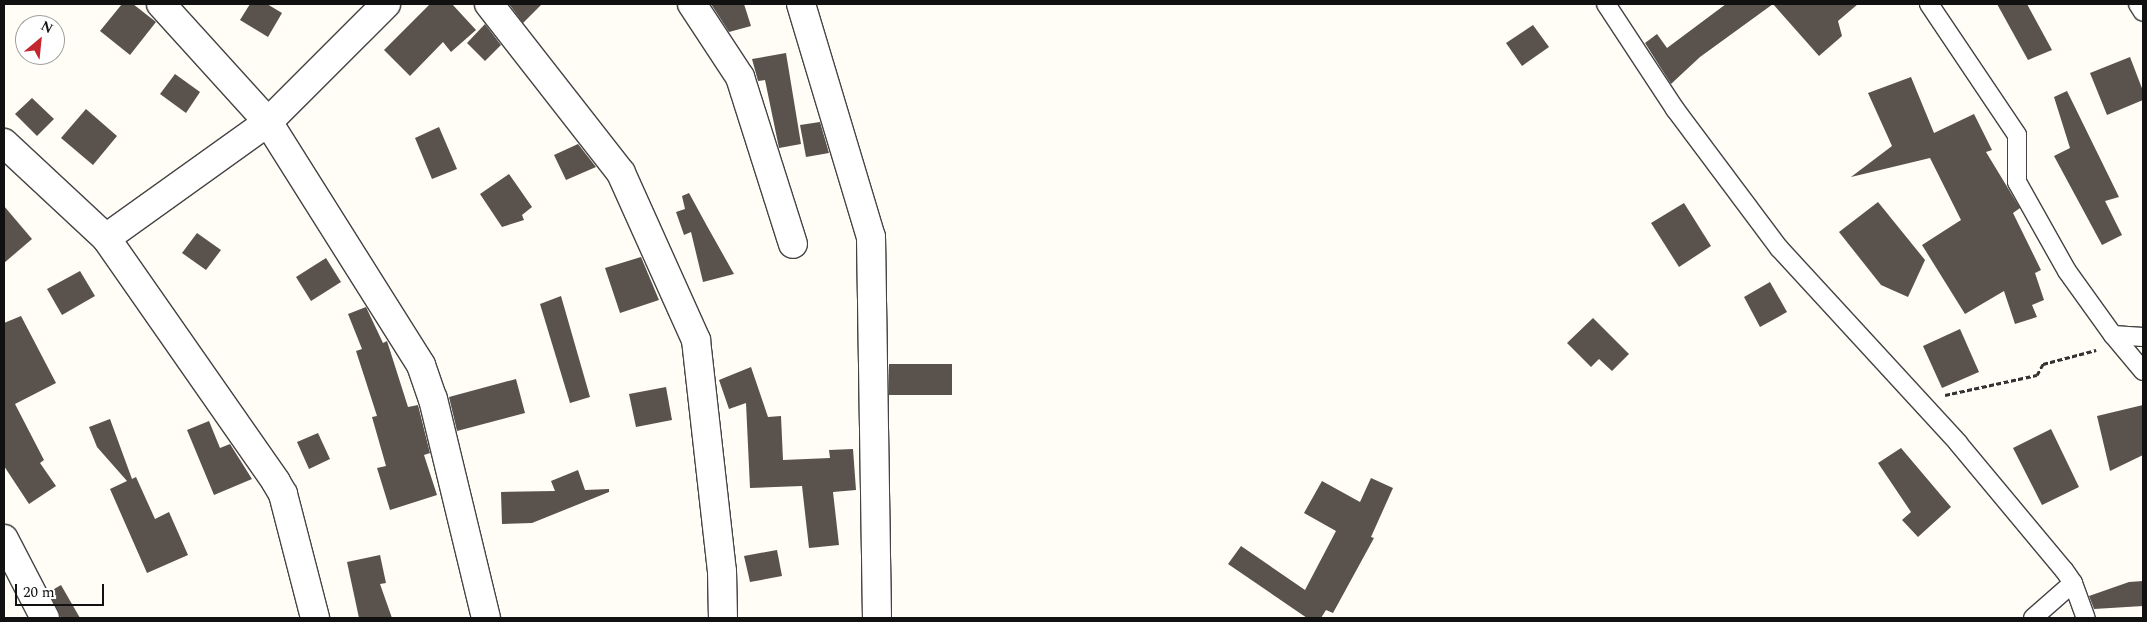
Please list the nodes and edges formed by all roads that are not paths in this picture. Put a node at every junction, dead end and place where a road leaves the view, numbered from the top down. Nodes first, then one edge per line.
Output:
1 (161, 4) edge
2 (386, 4) edge
3 (489, 4) edge
4 (692, 4) edge
5 (801, 4) edge
6 (1606, 4) edge
7 (1929, 4) edge
8 (2138, 4) edge
9 (2143, 12) edge
10 (268, 122) junction
11 (4, 143) edge
12 (106, 238) junction
13 (793, 244) dead end
14 (2143, 337) edge
15 (2117, 340) junction
16 (2143, 371) edge
17 (4, 539) edge
18 (2073, 583) junction
19 (45, 618) edge
20 (314, 618) edge
21 (486, 618) edge
22 (722, 618) edge
23 (877, 618) edge
24 (2033, 618) edge
25 (2086, 618) edge

1 - 10 street
2 - 10 street
3 - 22 street
4 - 13 street
5 - 23 street
6 - 18 lane
7 - 15 lane
8 - 9 lane
10 - 12 street
10 - 21 street
11 - 12 street
12 - 20 street
14 - 15 lane
15 - 16 lane
17 - 19 street
18 - 24 lane
18 - 25 lane

